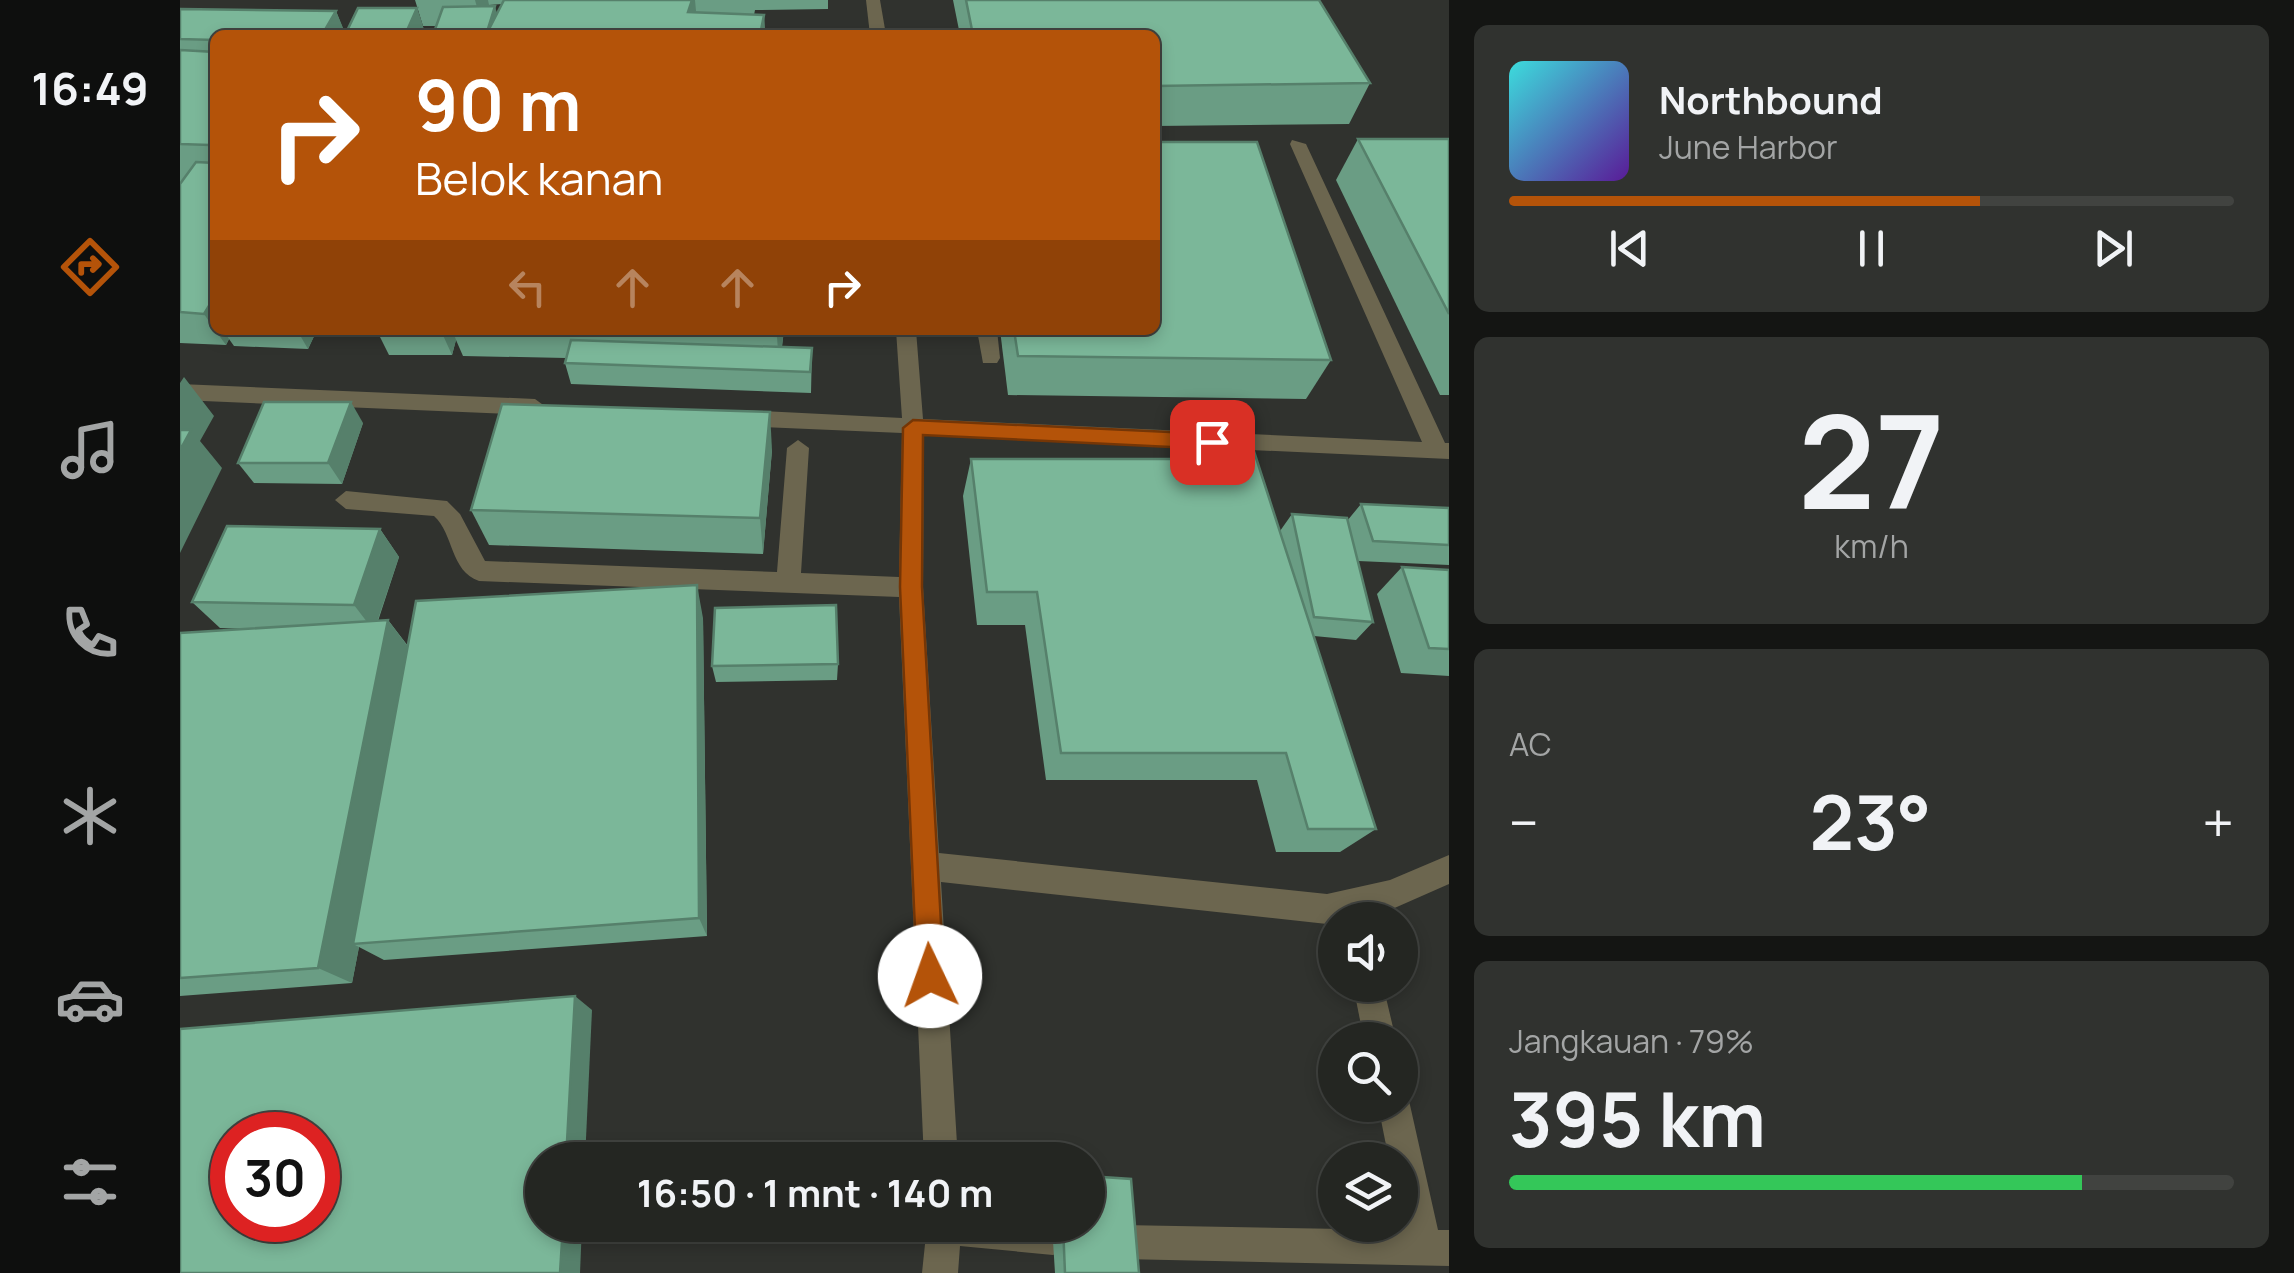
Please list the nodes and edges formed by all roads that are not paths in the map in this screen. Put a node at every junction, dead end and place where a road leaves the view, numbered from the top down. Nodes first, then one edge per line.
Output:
1 (873, 0) edge
2 (877, 30) edge
3 (1298, 144) dead end
4 (906, 335) edge
5 (988, 335) edge
6 (990, 358) dead end
7 (180, 392) edge
8 (564, 408) edge
9 (719, 417) edge
10 (913, 428) junction
11 (798, 448) dead end
12 (1443, 451) edge
13 (346, 500) dead end
14 (788, 582) junction
15 (911, 587) junction
16 (924, 866) junction
17 (1449, 869) edge
18 (1380, 902) edge
19 (1318, 908) edge
20 (1399, 1122) edge
21 (940, 1142) edge
22 (943, 1242) edge
23 (1122, 1242) edge
24 (1437, 1247) edge
25 (940, 1273) edge

1 - 2 street
3 - 12 street
4 - 10 street
5 - 6 street
7 - 8 street
9 - 10 street
10 - 12 street
10 - 15 street
11 - 14 street
13 - 14 street
14 - 15 street
15 - 16 street
16 - 19 street
16 - 21 street
17 - 18 street
20 - 24 street
22 - 25 street
23 - 24 street

